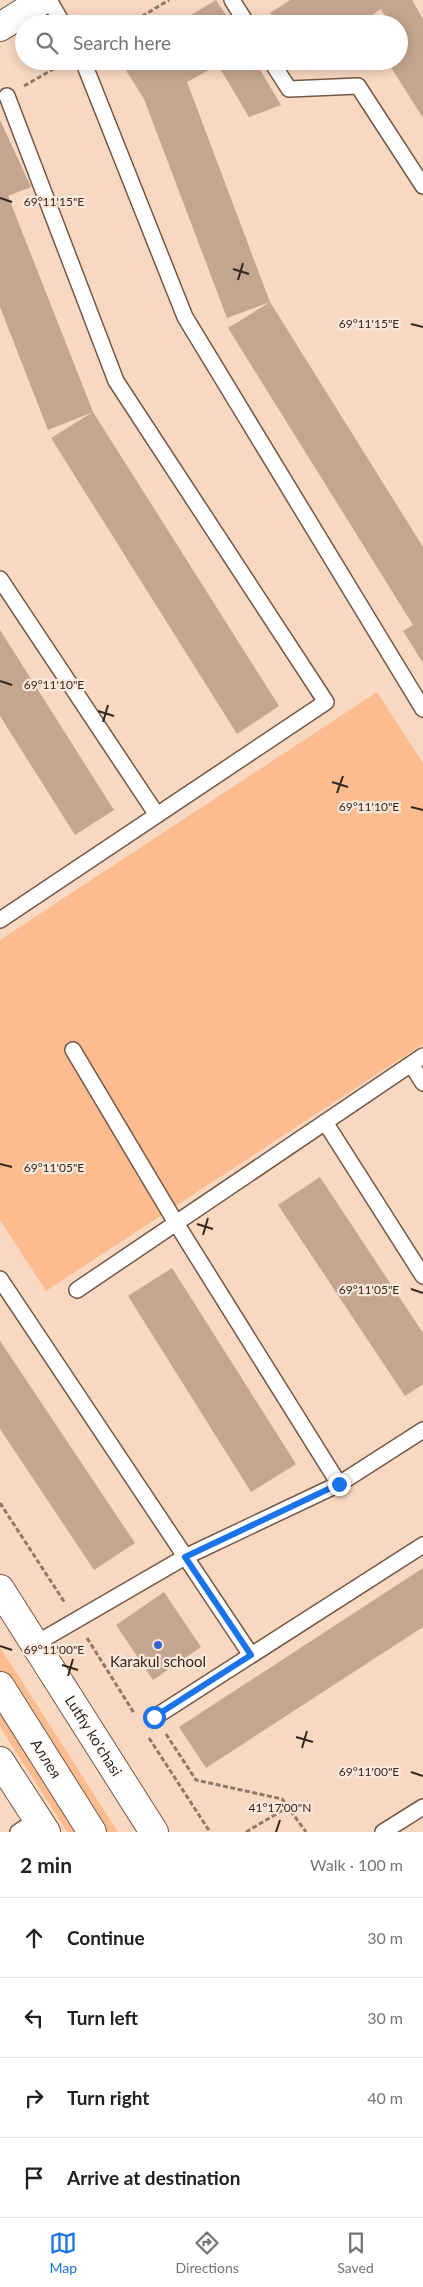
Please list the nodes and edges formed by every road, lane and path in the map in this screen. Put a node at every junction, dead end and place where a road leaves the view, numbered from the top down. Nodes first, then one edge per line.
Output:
1 (43, 0) edge
2 (49, 0) edge
3 (168, 0) edge
4 (232, 0) edge
5 (19, 15) edge
6 (58, 15) edge
7 (144, 15) edge
8 (241, 15) edge
9 (15, 18) edge
10 (0, 27) edge
11 (51, 70) edge
12 (88, 70) edge
13 (277, 70) edge
14 (7, 96) joint
15 (423, 186) edge
16 (0, 579) edge
17 (423, 709) edge
18 (157, 815) junction
19 (0, 920) edge
20 (73, 1050) dead end
21 (417, 1060) edge
22 (423, 1083) edge
23 (325, 1122) junction
24 (176, 1223) junction
25 (423, 1276) edge
26 (0, 1279) edge
27 (77, 1290) dead end
28 (423, 1430) edge
29 (339, 1484) junction
30 (0, 1503) edge
31 (423, 1545) edge
32 (185, 1557) junction
33 (0, 1589) edge
34 (76, 1620) junction
35 (36, 1644) junction
36 (251, 1655) junction
37 (0, 1686) edge
38 (154, 1717) joint
39 (136, 1718) dead end
40 (147, 1734) dead end
41 (0, 1761) edge
42 (288, 1807) junction
43 (423, 1807) edge
44 (34, 1828) edge
45 (92, 1832) edge
46 (154, 1832) edge
47 (210, 1832) edge
48 (246, 1832) edge
49 (306, 1832) edge
50 (383, 1832) edge

1 - 5 main road
2 - 6 lane
3 - 7 path
4 - 8 lane
9 - 10 main road
11 - 14 path
12 - 17 lane
13 - 15 lane
14 - 18 lane
16 - 18 lane
18 - 19 lane
20 - 24 lane
21 - 22 lane
21 - 23 lane
23 - 24 lane
23 - 25 lane
24 - 27 lane
24 - 29 lane
26 - 32 lane
28 - 29 lane
29 - 32 lane
30 - 34 path
31 - 36 lane
32 - 34 lane
32 - 36 lane
33 - 35 main road, Lutfiy ko'chasi
34 - 35 lane
34 - 39 path
35 - 46 main road, Lutfiy ko'chasi
36 - 38 lane
37 - 45 main road, Аллея
38 - 42 path
40 - 47 path
41 - 44 main road
42 - 48 path
42 - 49 path
43 - 50 lane

